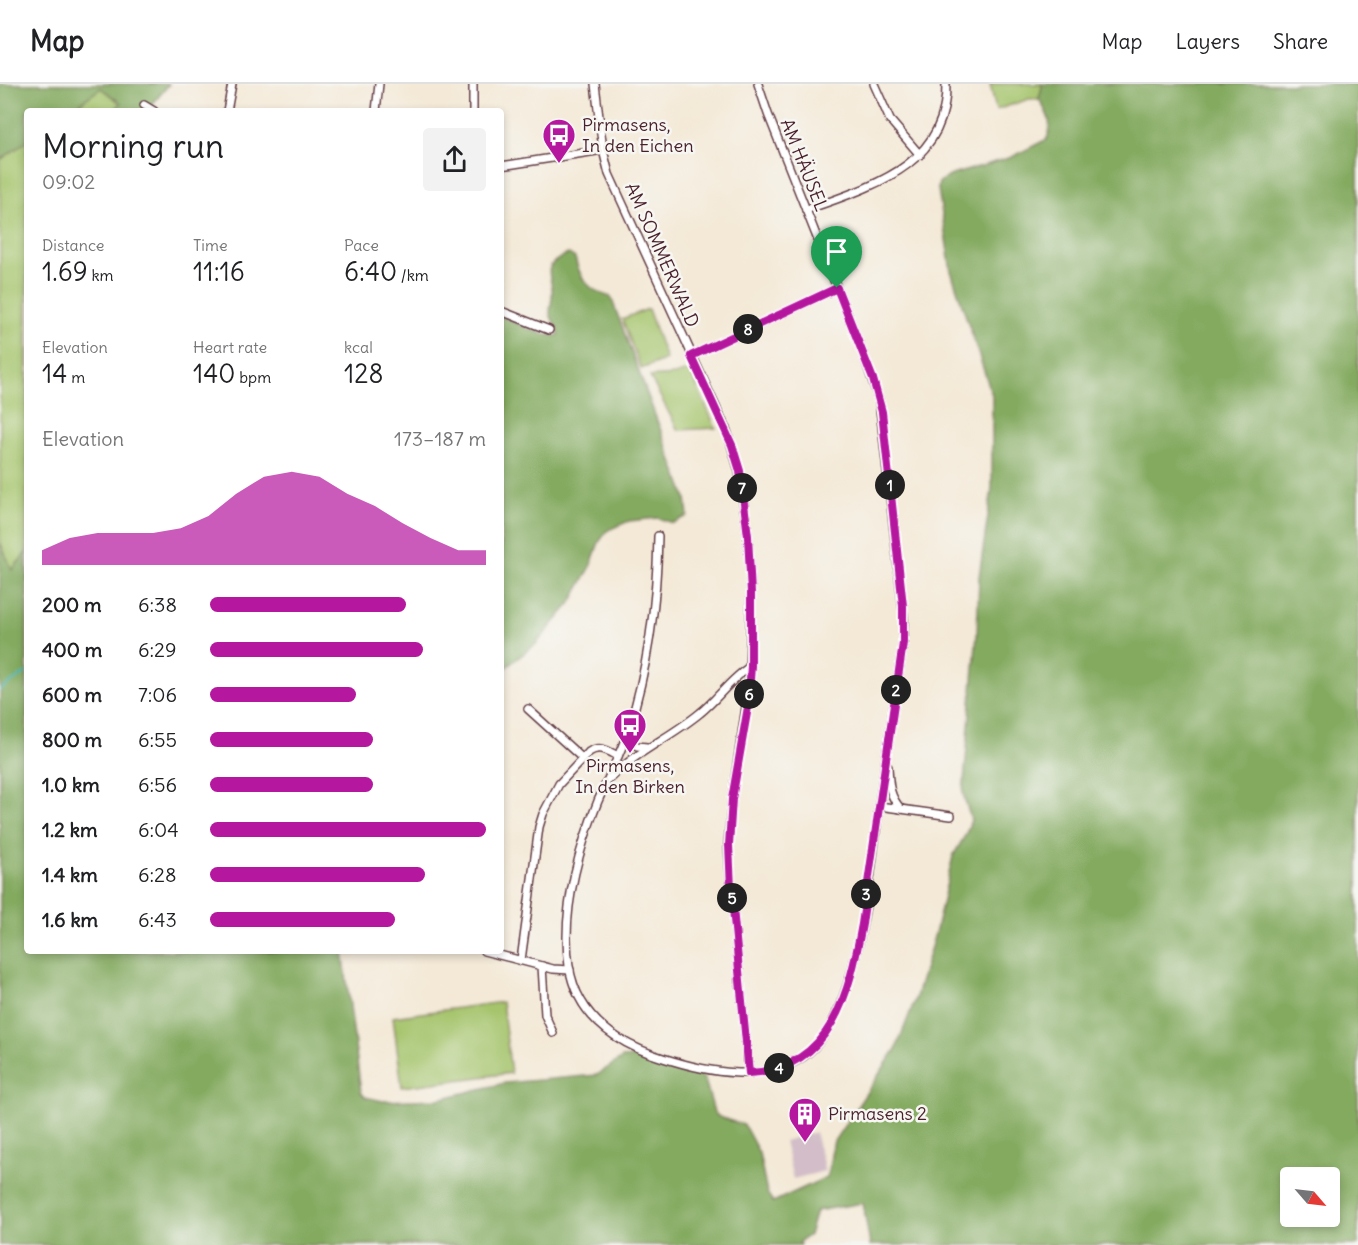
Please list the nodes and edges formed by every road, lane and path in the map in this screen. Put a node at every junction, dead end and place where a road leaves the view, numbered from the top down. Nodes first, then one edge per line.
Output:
1 (232, 84) edge
2 (379, 84) edge
3 (473, 84) edge
4 (595, 84) edge
5 (758, 84) edge
6 (874, 84) edge
7 (946, 84) edge
8 (144, 105) dead end
9 (149, 108) edge
10 (228, 108) edge
11 (376, 108) edge
12 (473, 108) edge
13 (603, 150) junction
14 (920, 155) junction
15 (504, 166) edge
16 (806, 210) junction
17 (837, 288) junction
18 (504, 312) edge
19 (549, 330) dead end
20 (691, 356) junction
21 (658, 536) dead end
22 (751, 666) junction
23 (528, 709) dead end
24 (626, 736) junction
25 (648, 747) junction
26 (888, 747) junction
27 (618, 756) junction
28 (582, 758) junction
29 (607, 781) junction
30 (879, 806) junction
31 (901, 809) junction
32 (951, 816) dead end
33 (496, 954) edge
34 (521, 960) junction
35 (542, 966) junction
36 (570, 970) junction
37 (554, 1033) dead end
38 (749, 1073) junction

1 - 10 street
2 - 11 street
3 - 12 street
4 - 13 street, AM SOMMERWALD
5 - 16 street, AM HÄUSEL
6 - 14 street
7 - 14 street
8 - 9 street
13 - 15 street
13 - 20 street, AM SOMMERWALD
14 - 16 street
16 - 17 street, AM HÄUSEL
17 - 20 street
17 - 26 street, AM HÄUSEL
18 - 19 street
20 - 22 street, AM SOMMERWALD
21 - 24 street, AM HÄUSEL
22 - 25 street
22 - 38 street, AM SOMMERWALD
23 - 28 street
24 - 25 street
24 - 27 street, AM HÄUSEL
25 - 29 street
26 - 30 street, AM HÄUSEL
26 - 31 street, AM HÄUSEL
27 - 28 street
27 - 29 street, AM HÄUSEL
28 - 34 street
29 - 36 street, AM HÄUSEL
30 - 31 street
30 - 38 street, AM HÄUSEL
31 - 32 street
33 - 34 street
34 - 35 street
35 - 36 street
35 - 37 street
36 - 38 street, AM HÄUSEL

